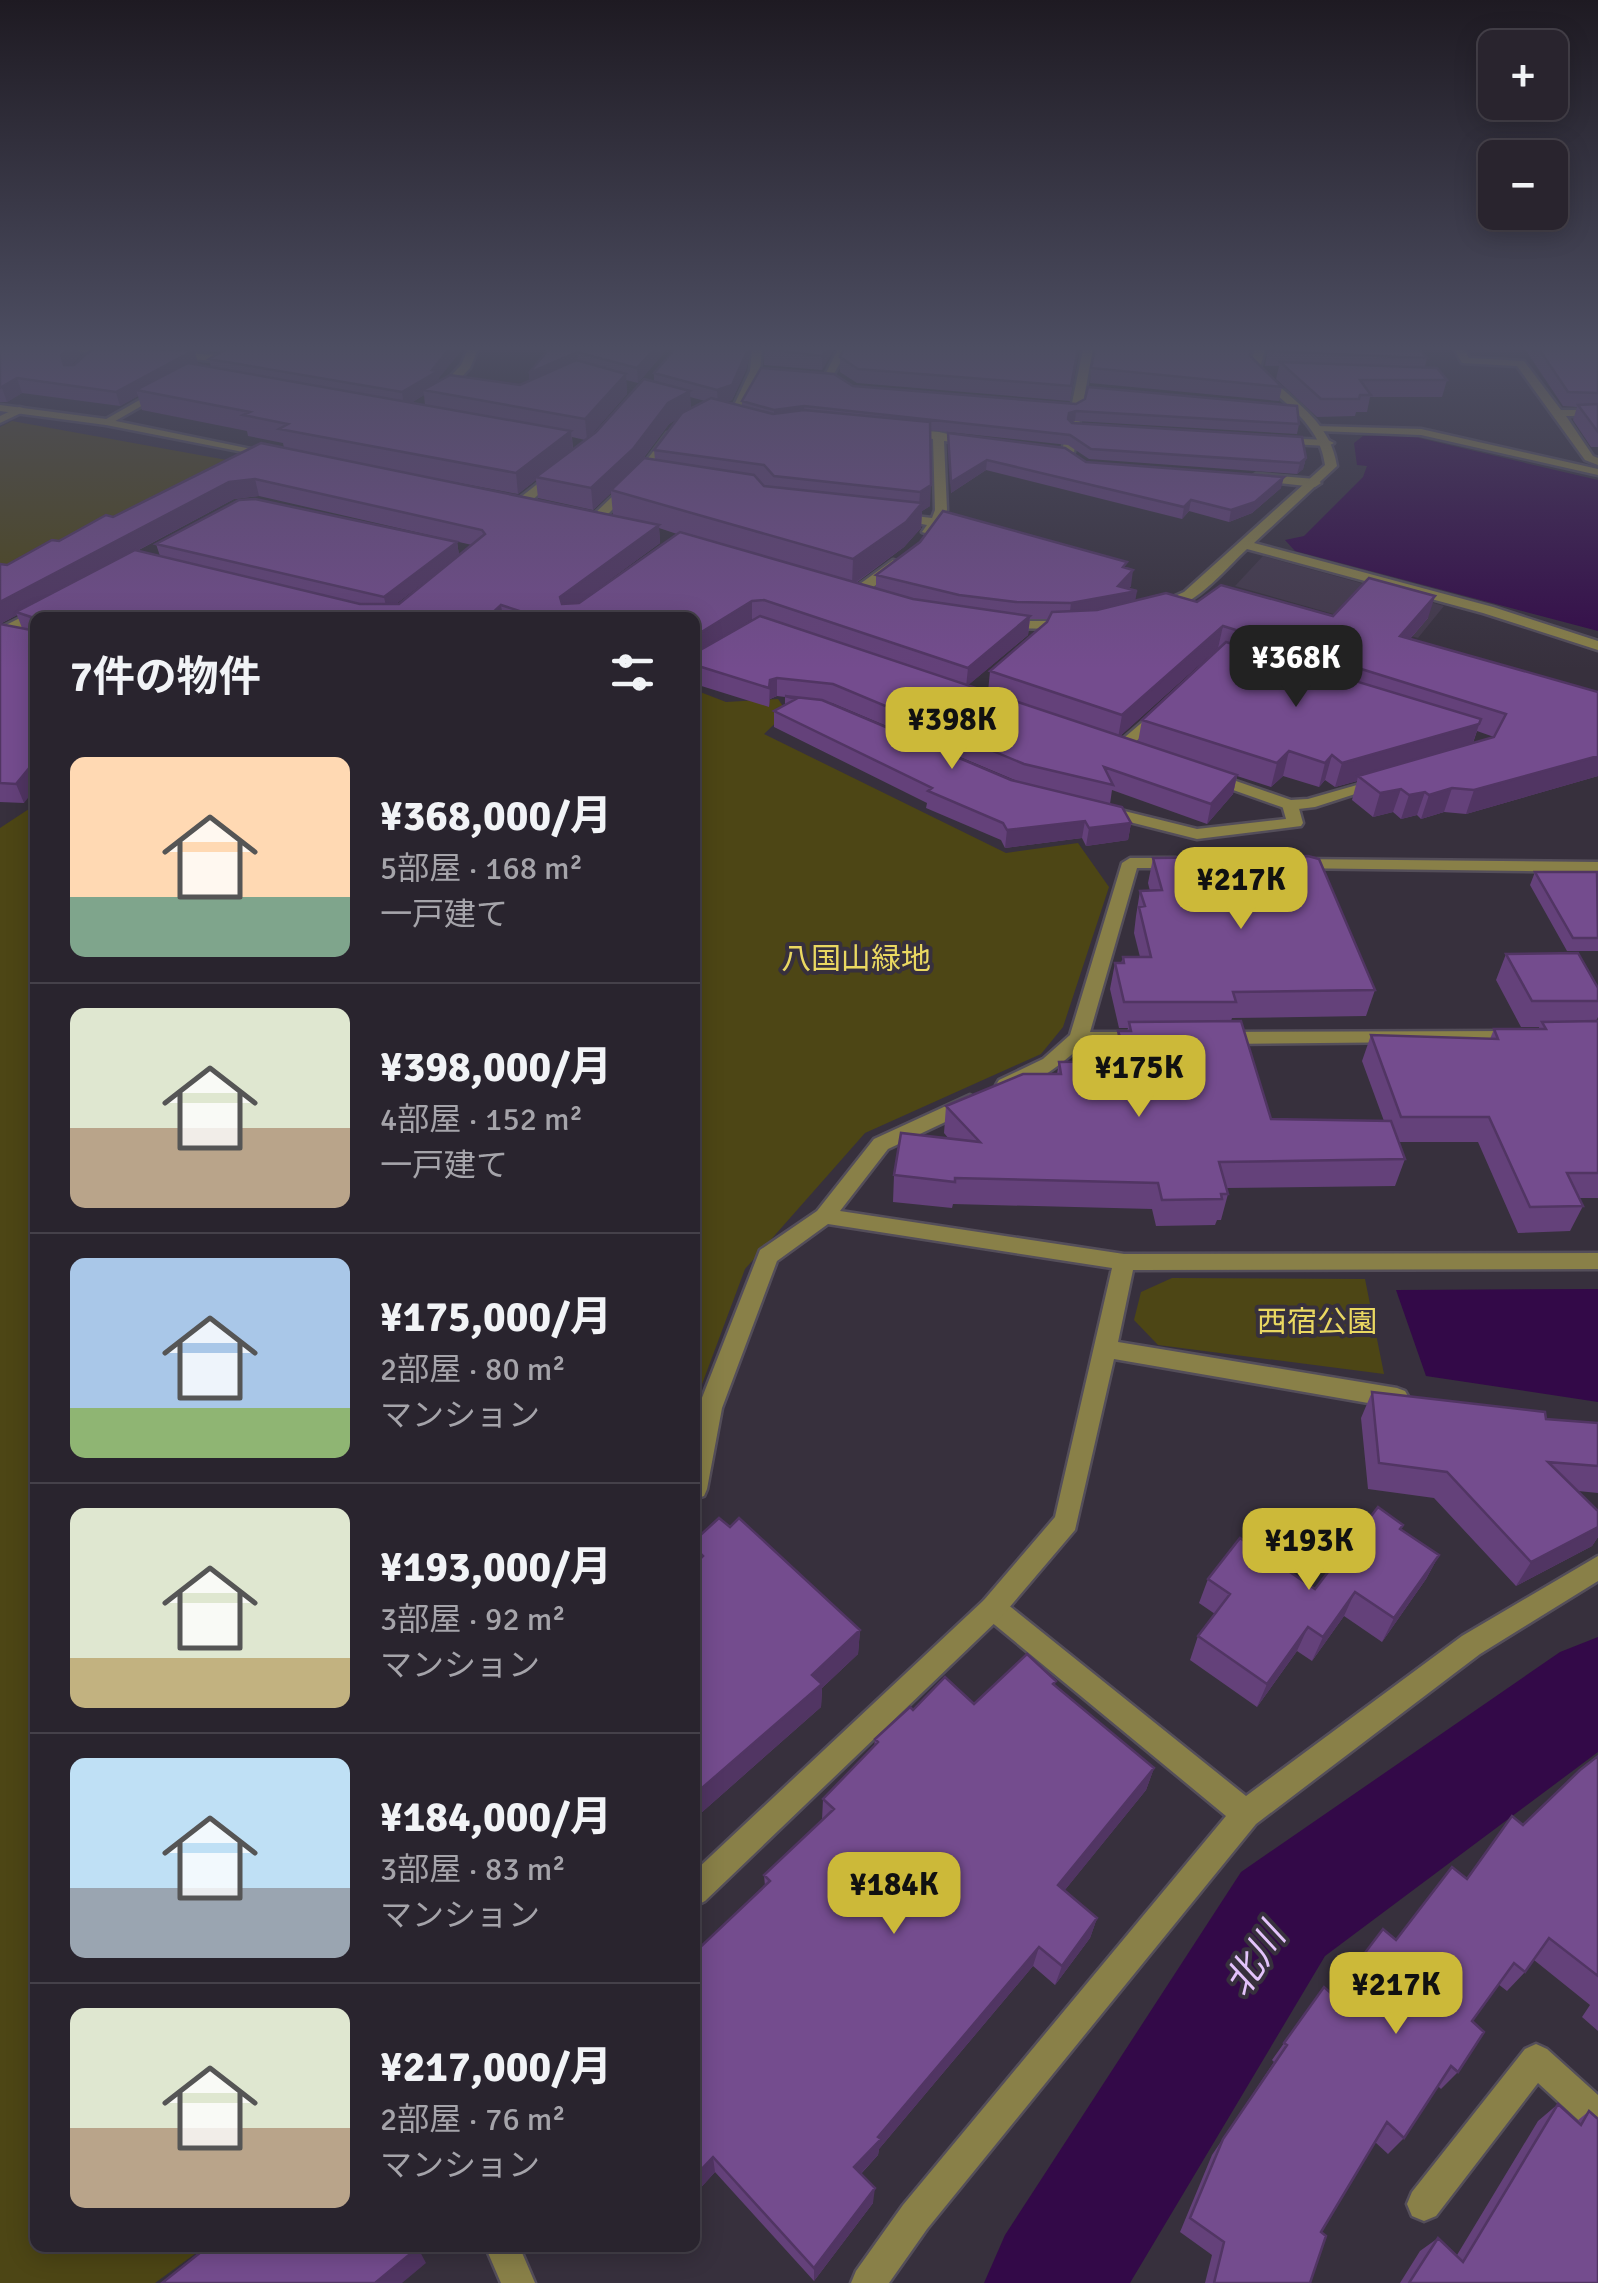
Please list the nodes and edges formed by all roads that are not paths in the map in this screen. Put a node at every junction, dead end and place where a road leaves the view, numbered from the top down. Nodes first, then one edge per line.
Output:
1 (276, 456) edge
2 (655, 456) edge
3 (936, 456) edge
4 (1329, 456) edge
5 (1525, 456) edge
6 (294, 459) edge
7 (576, 460) edge
8 (1598, 472) edge
9 (641, 475) junction
10 (1240, 477) edge
11 (659, 478) edge
12 (1315, 484) junction
13 (502, 499) edge
14 (520, 503) junction
15 (539, 507) edge
16 (577, 515) edge
17 (878, 516) edge
18 (596, 518) junction
19 (934, 522) junction
20 (614, 523) edge
21 (1247, 545) junction
22 (919, 548) edge
23 (907, 557) edge
24 (841, 586) edge
25 (858, 592) junction
26 (872, 596) edge
27 (51, 606) edge
28 (40, 612) edge
29 (1149, 612) edge
30 (30, 617) edge
31 (984, 622) edge
32 (1082, 624) edge
33 (1, 633) edge
34 (18, 636) edge
35 (1598, 646) edge
36 (1176, 695) edge
37 (1106, 741) edge
38 (1123, 746) junction
39 (1142, 753) edge
40 (1198, 772) edge
41 (1404, 776) edge
42 (1290, 805) junction
43 (1089, 807) edge
44 (1189, 864) edge
45 (1267, 864) edge
46 (1598, 867) edge
47 (1538, 1037) edge
48 (1079, 1038) junction
49 (1159, 1038) edge
50 (1198, 1038) edge
51 (824, 1216) junction
52 (1598, 1261) edge
53 (1124, 1262) junction
54 (1108, 1349) junction
55 (1422, 1403) edge
56 (700, 1462) edge
57 (1598, 1568) edge
58 (993, 1608) junction
59 (1246, 1814) junction
60 (700, 1886) edge
61 (1598, 2117) edge
62 (1424, 2204) dead end
63 (505, 2252) edge
64 (518, 2283) edge
65 (868, 2283) edge

1 - 6 street
2 - 9 street
3 - 19 street
4 - 12 street
5 - 8 street
7 - 14 street
9 - 11 street
9 - 18 street
10 - 12 street
12 - 21 street
13 - 14 street
14 - 15 street
16 - 18 street
17 - 19 street
18 - 20 street
19 - 22 street
21 - 29 street
21 - 35 street
23 - 25 street
24 - 25 street
25 - 26 street
27 - 28 street
30 - 33 street
31 - 32 street
33 - 34 street
36 - 38 street
37 - 38 street
38 - 39 street
40 - 42 street
41 - 42 street
42 - 43 street
44 - 48 street
45 - 46 street
47 - 50 street
48 - 49 street
48 - 51 street
51 - 53 street
51 - 56 street
52 - 53 street
53 - 54 street
54 - 55 street
54 - 58 street
57 - 59 street
58 - 59 street
58 - 60 street
59 - 65 street
61 - 62 street
63 - 64 street

